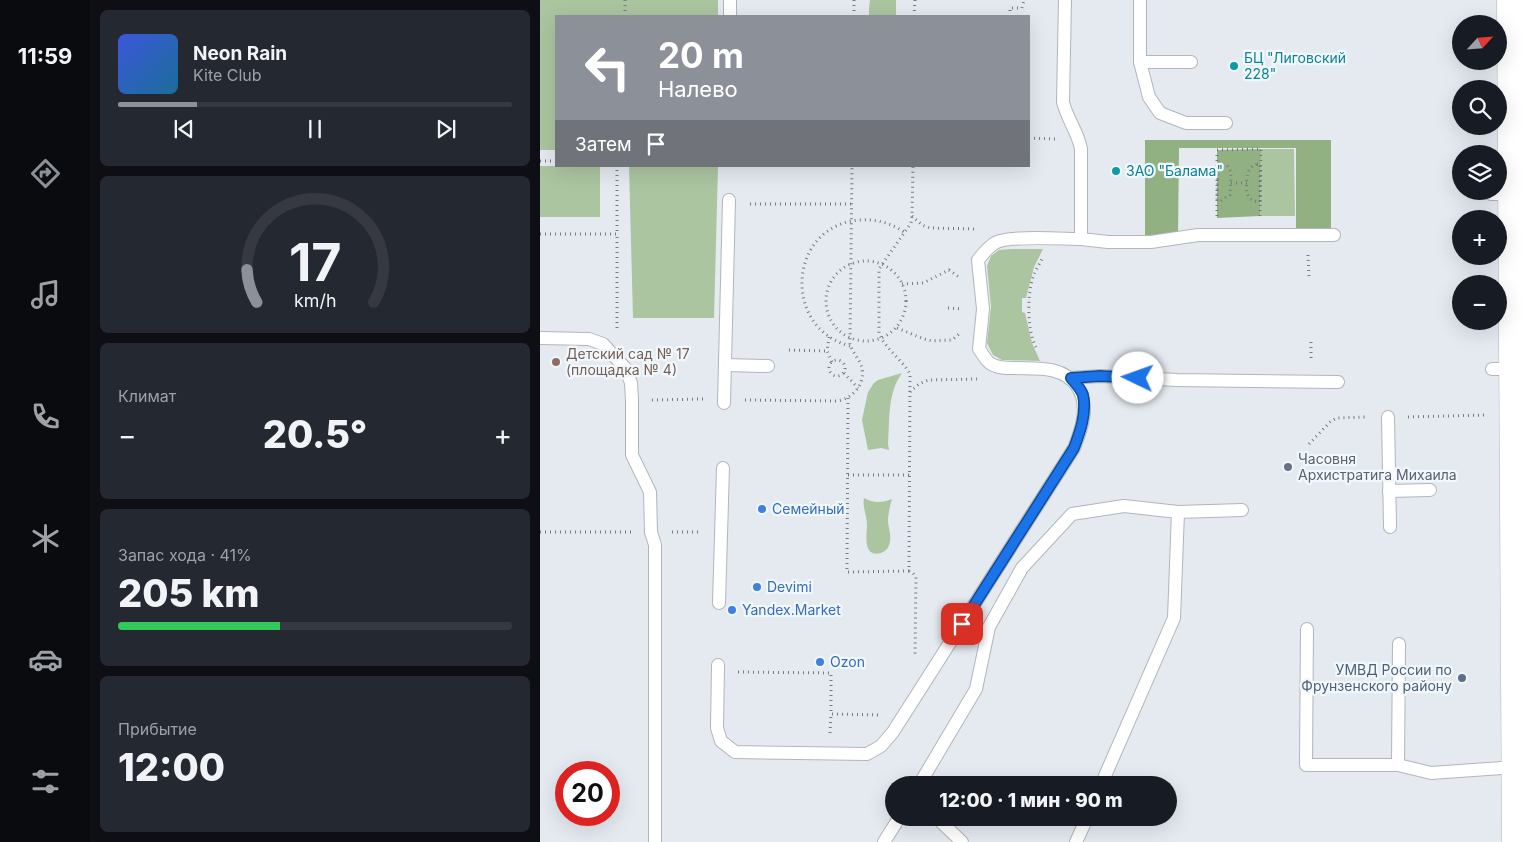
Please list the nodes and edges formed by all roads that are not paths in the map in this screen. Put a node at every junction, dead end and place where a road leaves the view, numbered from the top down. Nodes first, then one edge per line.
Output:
1 (1065, 0) edge
2 (1140, 0) edge
3 (730, 1) edge
4 (1515, 5) edge
5 (730, 15) edge
6 (1140, 62) junction
7 (1191, 62) dead end
8 (1226, 123) dead end
9 (729, 200) dead end
10 (1334, 235) dead end
11 (1081, 239) junction
12 (1518, 291) edge
13 (540, 338) edge
14 (725, 365) junction
15 (768, 366) dead end
16 (1511, 366) edge
17 (1071, 378) junction
18 (1338, 382) dead end
19 (724, 402) road end
20 (1388, 417) road end
21 (723, 468) dead end
22 (1513, 489) edge
23 (1430, 490) dead end
24 (1389, 491) junction
25 (1242, 510) dead end
26 (1178, 512) junction
27 (1390, 527) dead end
28 (719, 603) dead end
29 (1307, 629) dead end
30 (1399, 644) dead end
31 (718, 669) road end
32 (1398, 765) junction
33 (1516, 767) junction
34 (924, 776) edge
35 (1105, 776) edge
36 (894, 826) edge
37 (945, 826) edge
38 (1083, 826) edge
39 (654, 842) edge
40 (884, 842) edge
41 (962, 842) edge
42 (1076, 842) edge
43 (1516, 842) edge

1 - 11 lane
2 - 6 lane
3 - 5 lane
4 - 12 street
6 - 7 lane
6 - 8 lane
9 - 14 lane
10 - 11 lane
11 - 17 lane
12 - 16 street
13 - 39 lane
14 - 15 lane
14 - 19 lane
16 - 22 street
17 - 18 lane
17 - 31 lane
20 - 24 lane
21 - 28 lane
22 - 33 street
23 - 24 lane
24 - 27 lane
25 - 26 lane
26 - 34 lane
26 - 35 lane
29 - 32 lane
30 - 32 lane
32 - 33 lane
33 - 43 street
36 - 40 lane
37 - 41 lane
38 - 42 lane

